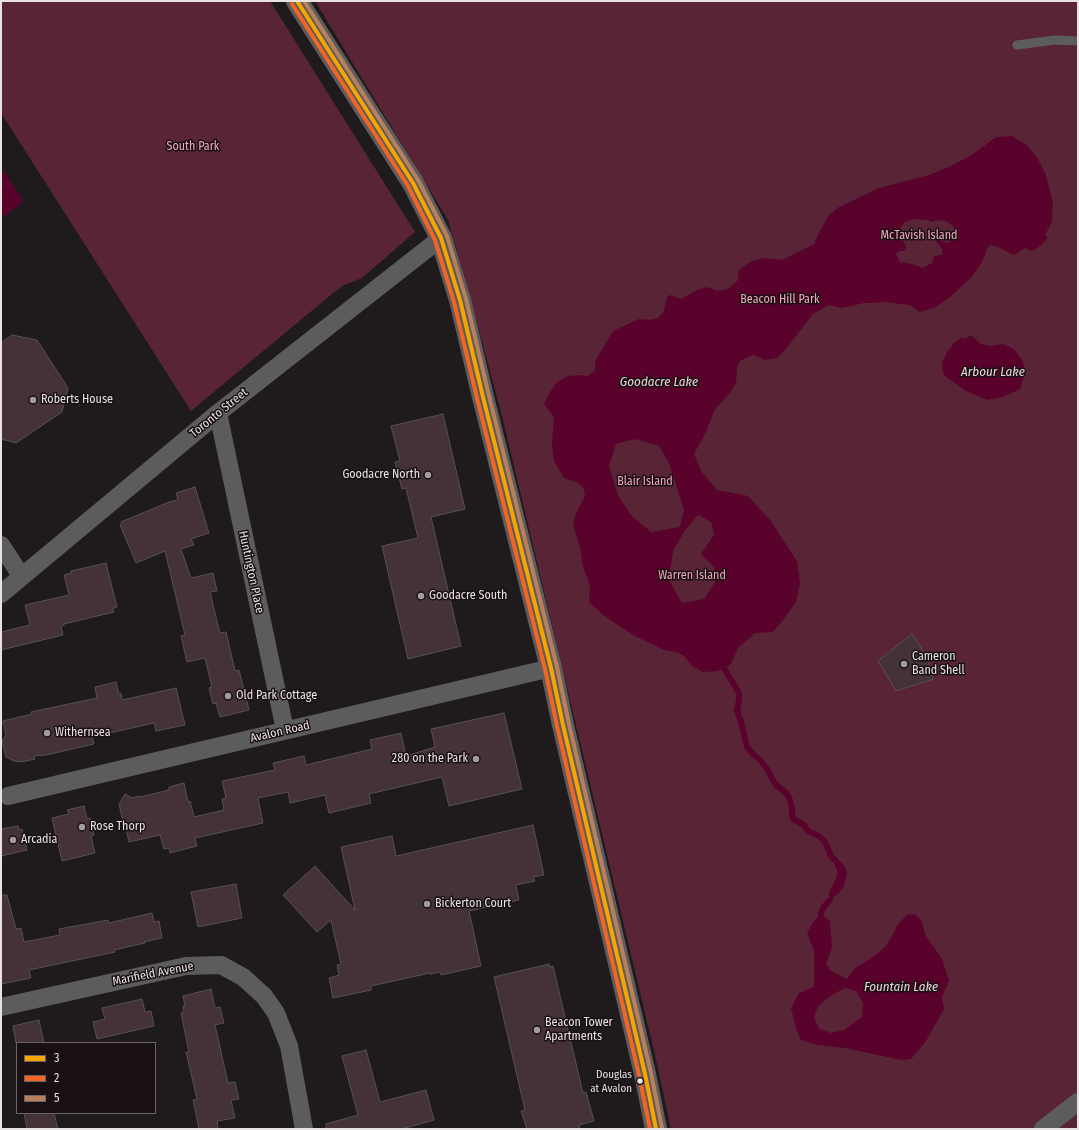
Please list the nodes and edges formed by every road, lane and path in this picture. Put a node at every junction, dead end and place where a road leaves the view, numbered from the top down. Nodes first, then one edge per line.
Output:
1 (297, 1) edge
2 (1078, 41) edge
3 (1017, 45) dead end
4 (441, 238) junction
5 (218, 413) junction
6 (1, 545) edge
7 (22, 577) junction
8 (1, 594) edge
9 (551, 668) junction
10 (284, 730) junction
11 (8, 796) dead end
12 (1, 1006) edge
13 (1078, 1102) edge
14 (304, 1129) edge
15 (656, 1129) edge
16 (1043, 1129) edge

1 - 4 main road
2 - 3 lane
4 - 5 street, Toronto Street
4 - 9 main road
5 - 7 street, Toronto Street
5 - 10 street, Huntington Place
6 - 7 street
7 - 8 street, Toronto Street
9 - 10 street, Avalon Road
9 - 15 main road
10 - 11 street, Avalon Road
12 - 14 street, Marifield Avenue
13 - 16 street

